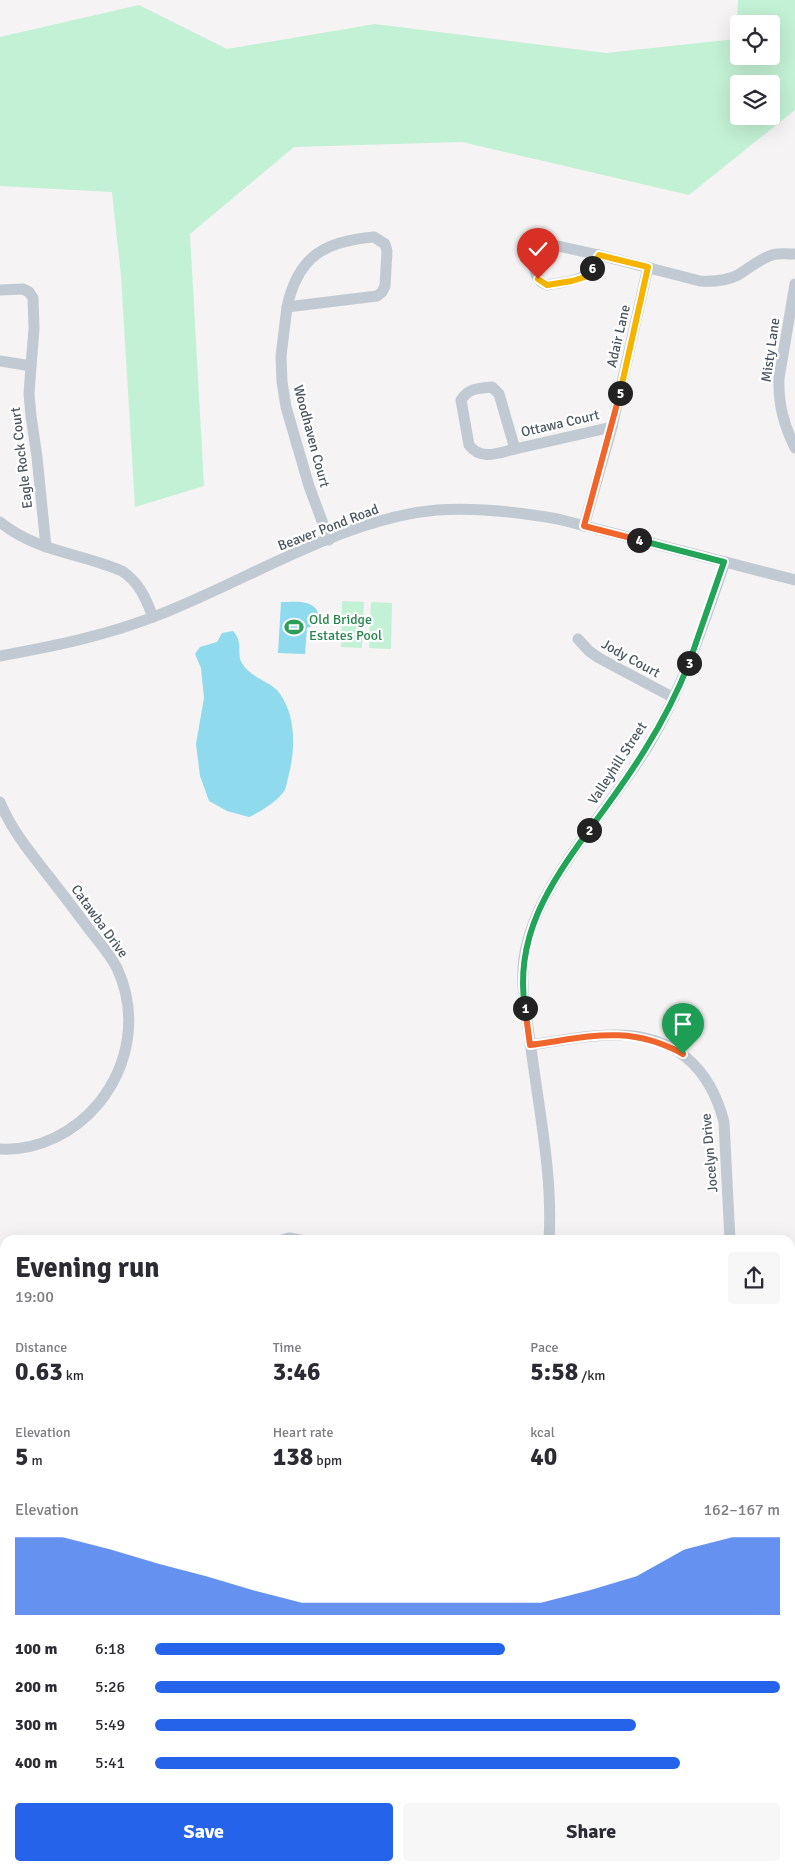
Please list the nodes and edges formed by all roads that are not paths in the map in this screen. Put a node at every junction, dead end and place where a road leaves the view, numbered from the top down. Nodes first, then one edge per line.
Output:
1 (795, 254) edge
2 (599, 255) junction
3 (648, 267) junction
4 (795, 284) edge
5 (0, 290) edge
6 (287, 307) junction
7 (0, 361) edge
8 (31, 366) junction
9 (612, 427) junction
10 (795, 448) edge
11 (514, 449) junction
12 (0, 522) edge
13 (584, 526) junction
14 (329, 540) junction
15 (46, 547) junction
16 (724, 562) junction
17 (795, 580) edge
18 (153, 617) junction
19 (578, 638) dead end
20 (0, 656) edge
21 (674, 698) junction
22 (0, 802) edge
23 (530, 1045) junction
24 (0, 1149) edge
25 (549, 1235) edge
26 (730, 1235) edge

1 - 3 street
2 - 2 street
2 - 3 street
3 - 9 street, Adair Lane
4 - 10 street, Misty Lane
5 - 8 street, Eagle Rock Court
6 - 6 street, Woodhaven Court
6 - 14 street, Woodhaven Court
7 - 8 street
8 - 15 street, Eagle Rock Court
9 - 11 street, Ottawa Court
9 - 13 street, Adair Lane
11 - 11 street, Ottawa Court
12 - 15 street
13 - 14 street, Beaver Pond Road
13 - 16 street, Beaver Pond Road
14 - 18 street, Beaver Pond Road
15 - 18 street
16 - 17 street, Beaver Pond Road
16 - 21 street, Valleyhill Street
18 - 20 street, Beaver Pond Road
19 - 21 street, Jody Court
21 - 23 street, Valleyhill Street
22 - 24 street, Catawba Drive
23 - 25 street, Valleyhill Street
23 - 26 street, Jocelyn Drive

